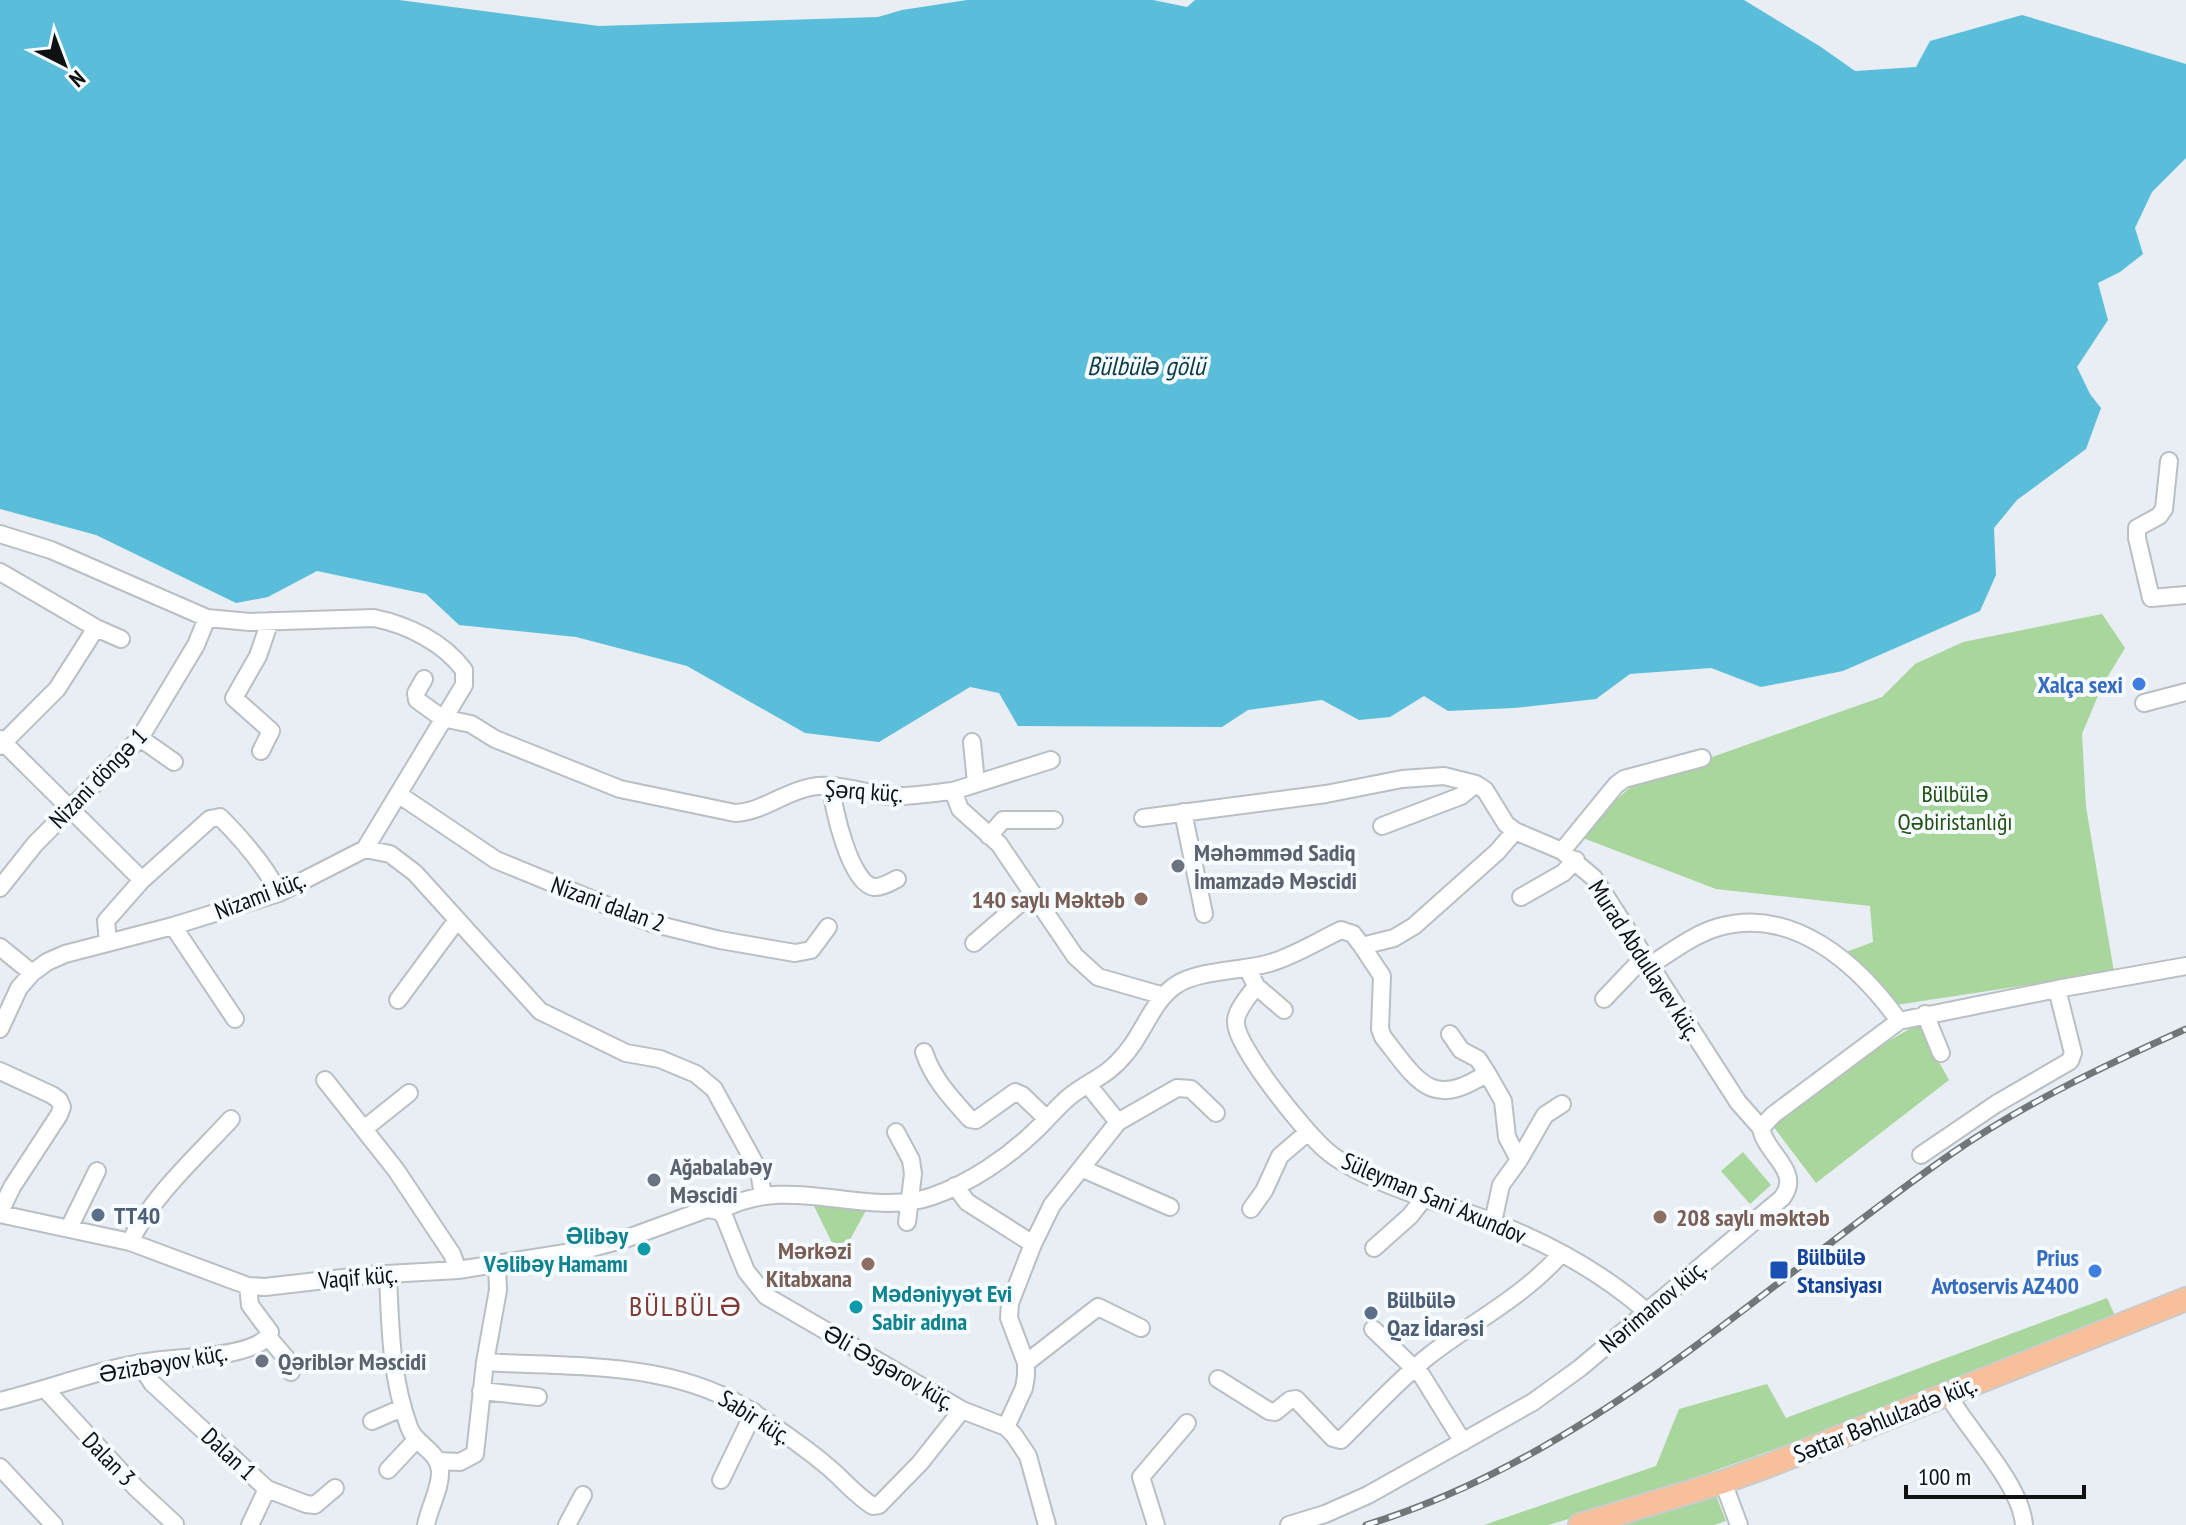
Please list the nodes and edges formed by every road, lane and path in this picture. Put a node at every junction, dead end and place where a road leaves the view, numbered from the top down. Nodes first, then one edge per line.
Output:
1 (2169, 461) dead end
2 (0, 534) edge
3 (0, 572) edge
4 (2186, 595) edge
5 (207, 618) junction
6 (270, 621) junction
7 (96, 628) junction
8 (121, 639) dead end
9 (424, 679) dead end
10 (2186, 692) edge
11 (2144, 703) dead end
12 (442, 718) junction
13 (140, 738) junction
14 (1, 742) edge
15 (972, 742) dead end
16 (261, 751) dead end
17 (1702, 758) dead end
18 (1051, 760) dead end
19 (174, 762) dead end
20 (976, 783) junction
21 (1476, 784) junction
22 (831, 787) junction
23 (953, 791) junction
24 (398, 794) junction
25 (69, 810) junction
26 (1183, 812) junction
27 (1143, 818) dead end
28 (1054, 820) dead end
29 (1382, 826) dead end
30 (1515, 831) junction
31 (989, 836) junction
32 (365, 849) junction
33 (1569, 855) junction
34 (897, 879) dead end
35 (142, 880) junction
36 (0, 888) edge
37 (279, 893) junction
38 (1032, 893) junction
39 (1521, 897) dead end
40 (1204, 914) dead end
41 (457, 920) junction
42 (173, 926) junction
43 (828, 927) dead end
44 (108, 942) junction
45 (974, 943) dead end
46 (1362, 946) junction
47 (0, 947) edge
48 (1646, 961) junction
49 (2186, 966) edge
50 (1248, 969) junction
51 (32, 973) junction
52 (1256, 986) junction
53 (2057, 989) junction
54 (1164, 996) junction
55 (1604, 999) dead end
56 (398, 1000) dead end
57 (1284, 1010) dead end
58 (1925, 1014) junction
59 (235, 1019) dead end
60 (1899, 1021) junction
61 (0, 1029) edge
62 (1450, 1034) dead end
63 (924, 1052) dead end
64 (1941, 1053) dead end
65 (0, 1071) edge
66 (1487, 1073) junction
67 (325, 1080) dead end
68 (1089, 1086) junction
69 (409, 1093) dead end
70 (1562, 1104) dead end
71 (1216, 1113) dead end
72 (231, 1119) dead end
73 (1047, 1119) junction
74 (1118, 1122) junction
75 (1761, 1128) junction
76 (364, 1129) junction
77 (896, 1132) dead end
78 (1308, 1132) junction
79 (1921, 1155) dead end
80 (1519, 1160) junction
81 (1083, 1169) junction
82 (97, 1171) dead end
83 (955, 1186) junction
84 (763, 1196) junction
85 (1425, 1197) junction
86 (909, 1202) junction
87 (1170, 1207) dead end
88 (1251, 1209) dead end
89 (719, 1211) junction
90 (0, 1213) edge
91 (907, 1222) dead end
92 (1493, 1222) junction
93 (69, 1228) junction
94 (130, 1242) junction
95 (1033, 1244) junction
96 (1374, 1248) dead end
97 (1561, 1254) junction
98 (497, 1265) junction
99 (458, 1270) junction
100 (388, 1274) junction
101 (248, 1286) junction
102 (2186, 1299) edge
103 (1646, 1311) junction
104 (1141, 1328) dead end
105 (1373, 1329) dead end
106 (268, 1337) junction
107 (485, 1362) junction
108 (139, 1363) junction
109 (1026, 1363) junction
110 (1415, 1367) junction
111 (291, 1372) dead end
112 (1218, 1379) dead end
113 (46, 1390) junction
114 (481, 1391) junction
115 (1948, 1395) junction
116 (538, 1397) dead end
117 (0, 1401) edge
118 (402, 1408) junction
119 (962, 1410) junction
120 (754, 1412) junction
121 (372, 1421) dead end
122 (1187, 1423) dead end
123 (1006, 1427) junction
124 (416, 1440) junction
125 (1463, 1442) junction
126 (438, 1461) junction
127 (0, 1467) edge
128 (388, 1470) dead end
129 (721, 1480) dead end
130 (1723, 1482) junction
131 (335, 1488) dead end
132 (267, 1489) junction
133 (583, 1495) dead end
134 (175, 1524) edge
135 (54, 1525) edge
136 (250, 1525) edge
137 (426, 1525) edge
138 (567, 1525) edge
139 (1047, 1525) edge
140 (1156, 1525) edge
141 (1289, 1525) edge
142 (1580, 1525) edge
143 (1739, 1525) edge
144 (2024, 1525) edge

1 - 4 street
2 - 5 street
3 - 7 street
5 - 6 street
5 - 13 street, Nizani döngə 1
6 - 12 street
6 - 16 street
7 - 8 street
7 - 14 street
9 - 12 street
10 - 11 street
12 - 22 street, Şərq küç.
12 - 24 street
13 - 19 street
13 - 25 street, Nizani döngə 1
14 - 25 street
15 - 20 street
17 - 33 street
18 - 20 street, Şərq küç.
20 - 23 street, Şərq küç.
21 - 26 street
21 - 29 street
21 - 30 street, Murad Abdullayev küç.
22 - 23 street, Şərq küç.
22 - 34 street
23 - 31 street
24 - 32 street
24 - 43 street, Nizani dalan 2
25 - 35 street
25 - 36 street, Nizani döngə 1
26 - 27 street
26 - 40 street
28 - 31 street
30 - 33 street, Murad Abdullayev küç.
30 - 46 street
31 - 38 street
32 - 37 street, Nizami küç.
32 - 41 street
33 - 39 street
33 - 48 street, Murad Abdullayev küç.
35 - 37 street
35 - 44 street
37 - 42 street, Nizami küç.
38 - 45 street
38 - 54 street
41 - 56 street
41 - 84 street
42 - 44 street, Nizami küç.
42 - 59 street
44 - 51 street, Nizami küç.
46 - 50 street
46 - 66 street
47 - 51 street
48 - 55 street
48 - 60 street
48 - 75 street, Murad Abdullayev küç.
49 - 53 street
50 - 52 street
50 - 54 street
51 - 61 street, Nizami küç.
52 - 57 street
52 - 78 street, Süleyman Sani Axundov
53 - 58 street
53 - 79 street
54 - 68 street
58 - 60 street
58 - 64 street
60 - 75 street
62 - 66 street
63 - 73 street
65 - 90 street
66 - 80 street
67 - 76 street
68 - 73 street
68 - 74 street
69 - 76 street
70 - 80 street
71 - 74 street
72 - 94 street
73 - 83 street
74 - 81 street
75 - 103 street, Nərimanov küç.
76 - 99 street
77 - 86 street
78 - 85 street, Süleyman Sani Axundov
78 - 88 street
80 - 92 street
81 - 87 street
81 - 95 street
82 - 93 street
83 - 86 street
83 - 95 street
84 - 86 street, Vaqif küç.
84 - 89 street, Vaqif küç.
85 - 92 street, Süleyman Sani Axundov
85 - 96 street
86 - 91 street
89 - 98 street, Vaqif küç.
89 - 119 street, Əli Əsgərov küç.
90 - 93 street, Vaqif küç.
92 - 97 street, Süleyman Sani Axundov
93 - 94 street, Vaqif küç.
94 - 101 street, Vaqif küç.
95 - 109 street
97 - 103 street, Süleyman Sani Axundov
97 - 110 street
98 - 99 street, Vaqif küç.
98 - 107 street
99 - 100 street, Vaqif küç.
100 - 101 street, Vaqif küç.
100 - 118 street
101 - 106 street
102 - 115 main road, Səttar Bəhlulzadə küç.
103 - 125 street, Nərimanov küç.
104 - 109 street
105 - 110 street
106 - 108 street, Əzizbəyov küç.
106 - 111 street
107 - 114 street
107 - 120 street, Sabir küç.
108 - 113 street, Əzizbəyov küç.
108 - 132 street, Dalan 1
109 - 123 street
110 - 112 street
110 - 125 street
113 - 117 street, Əzizbəyov küç.
113 - 134 street, Dalan 3
114 - 116 street
114 - 126 street
115 - 130 main road, Səttar Bəhlulzadə küç.
115 - 144 street
118 - 121 street
118 - 124 street
119 - 120 street, Sabir küç.
119 - 123 street, Əli Əsgərov küç.
120 - 129 street
122 - 140 street
123 - 139 street
124 - 126 street
124 - 128 street
125 - 141 street, Nərimanov küç.
126 - 137 street
127 - 135 street
130 - 142 main road, Səttar Bəhlulzadə küç.
130 - 143 street
131 - 132 street, Dalan 1
132 - 136 street
133 - 138 street

